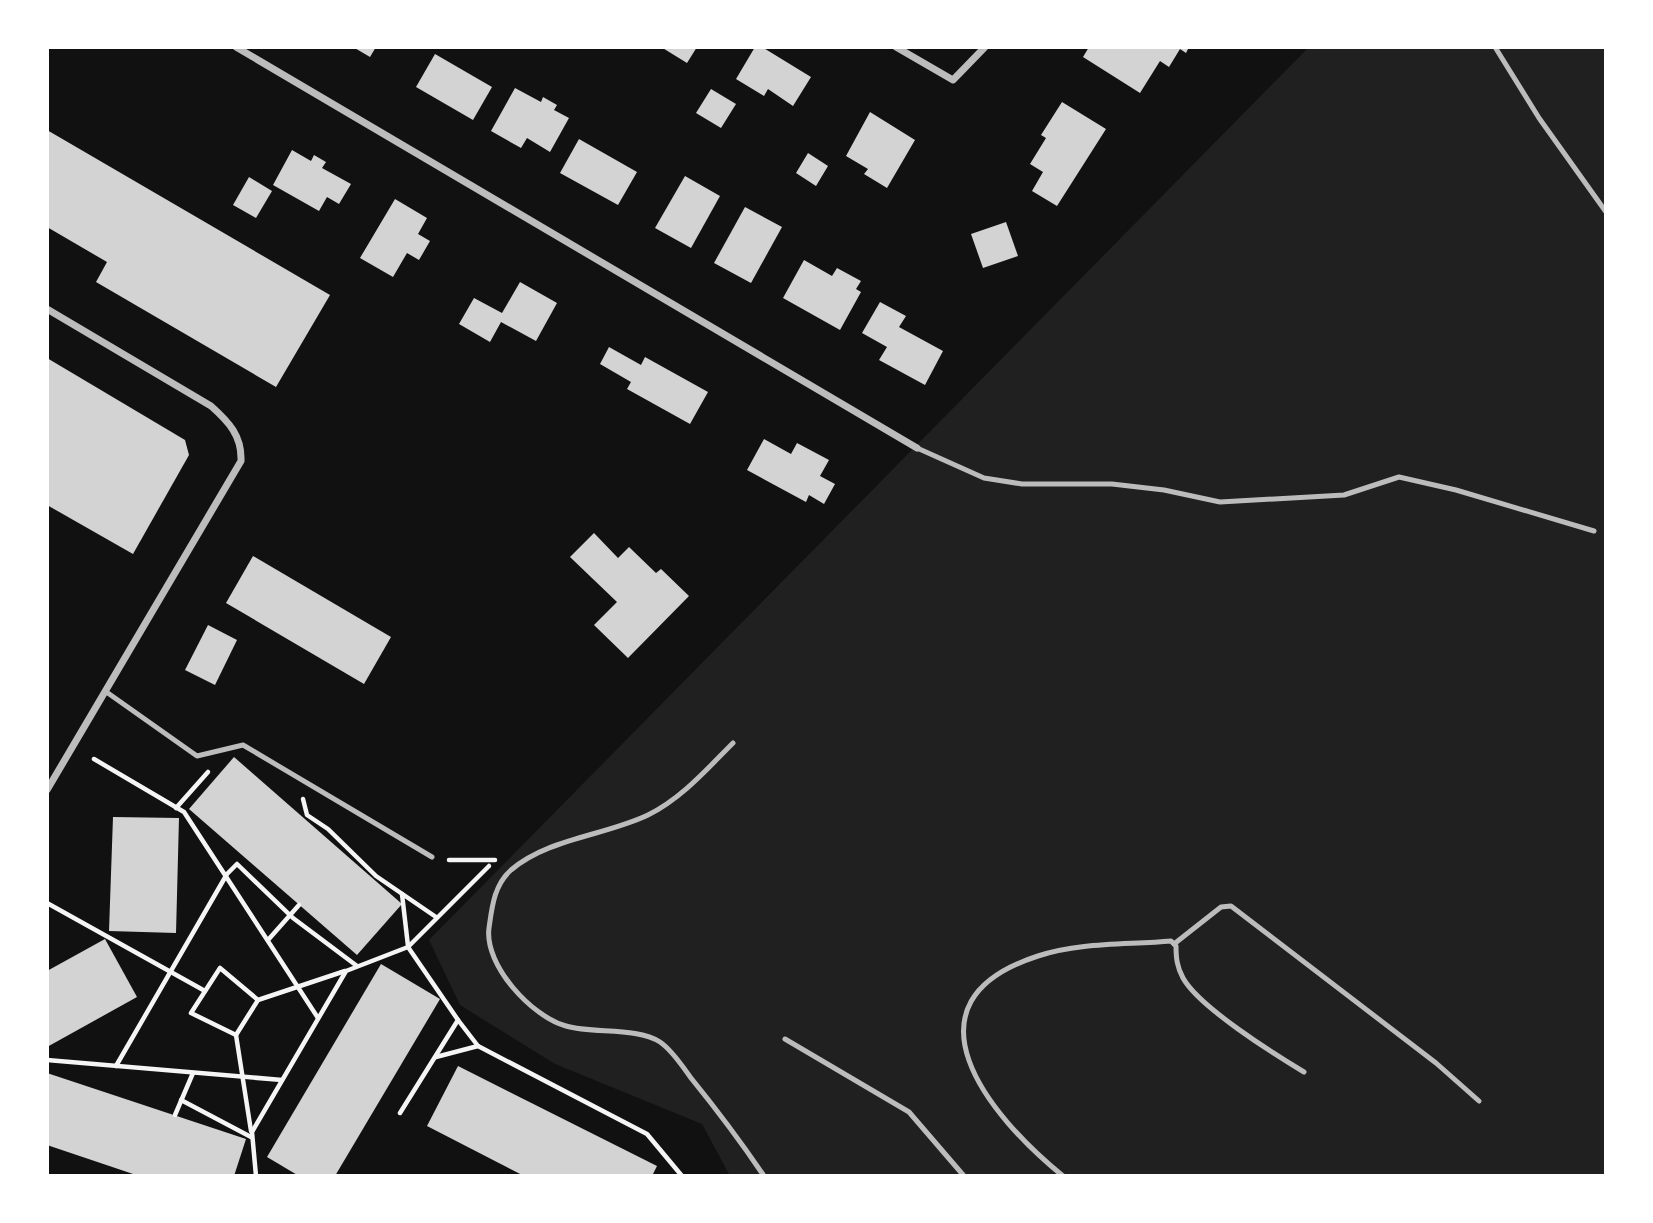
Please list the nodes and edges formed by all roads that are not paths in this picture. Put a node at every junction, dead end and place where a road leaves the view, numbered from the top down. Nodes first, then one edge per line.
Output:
1 (236, 47) edge
2 (896, 47) edge
3 (985, 47) edge
4 (1495, 47) edge
5 (1606, 212) edge
6 (47, 309) edge
7 (916, 447) joint
8 (1594, 531) dead end
9 (105, 691) junction
10 (733, 743) dead end
11 (47, 790) edge
12 (432, 857) road end
13 (1174, 944) junction
14 (785, 1039) dead end
15 (1304, 1072) dead end
16 (1479, 1101) dead end
17 (764, 1176) edge
18 (964, 1176) edge
19 (1063, 1176) edge

1 - 7 street
2 - 3 street
4 - 5 lane
6 - 9 street
7 - 8 lane
9 - 11 street
9 - 12 lane
10 - 17 lane
13 - 15 lane
13 - 16 lane
13 - 19 lane
14 - 18 lane

